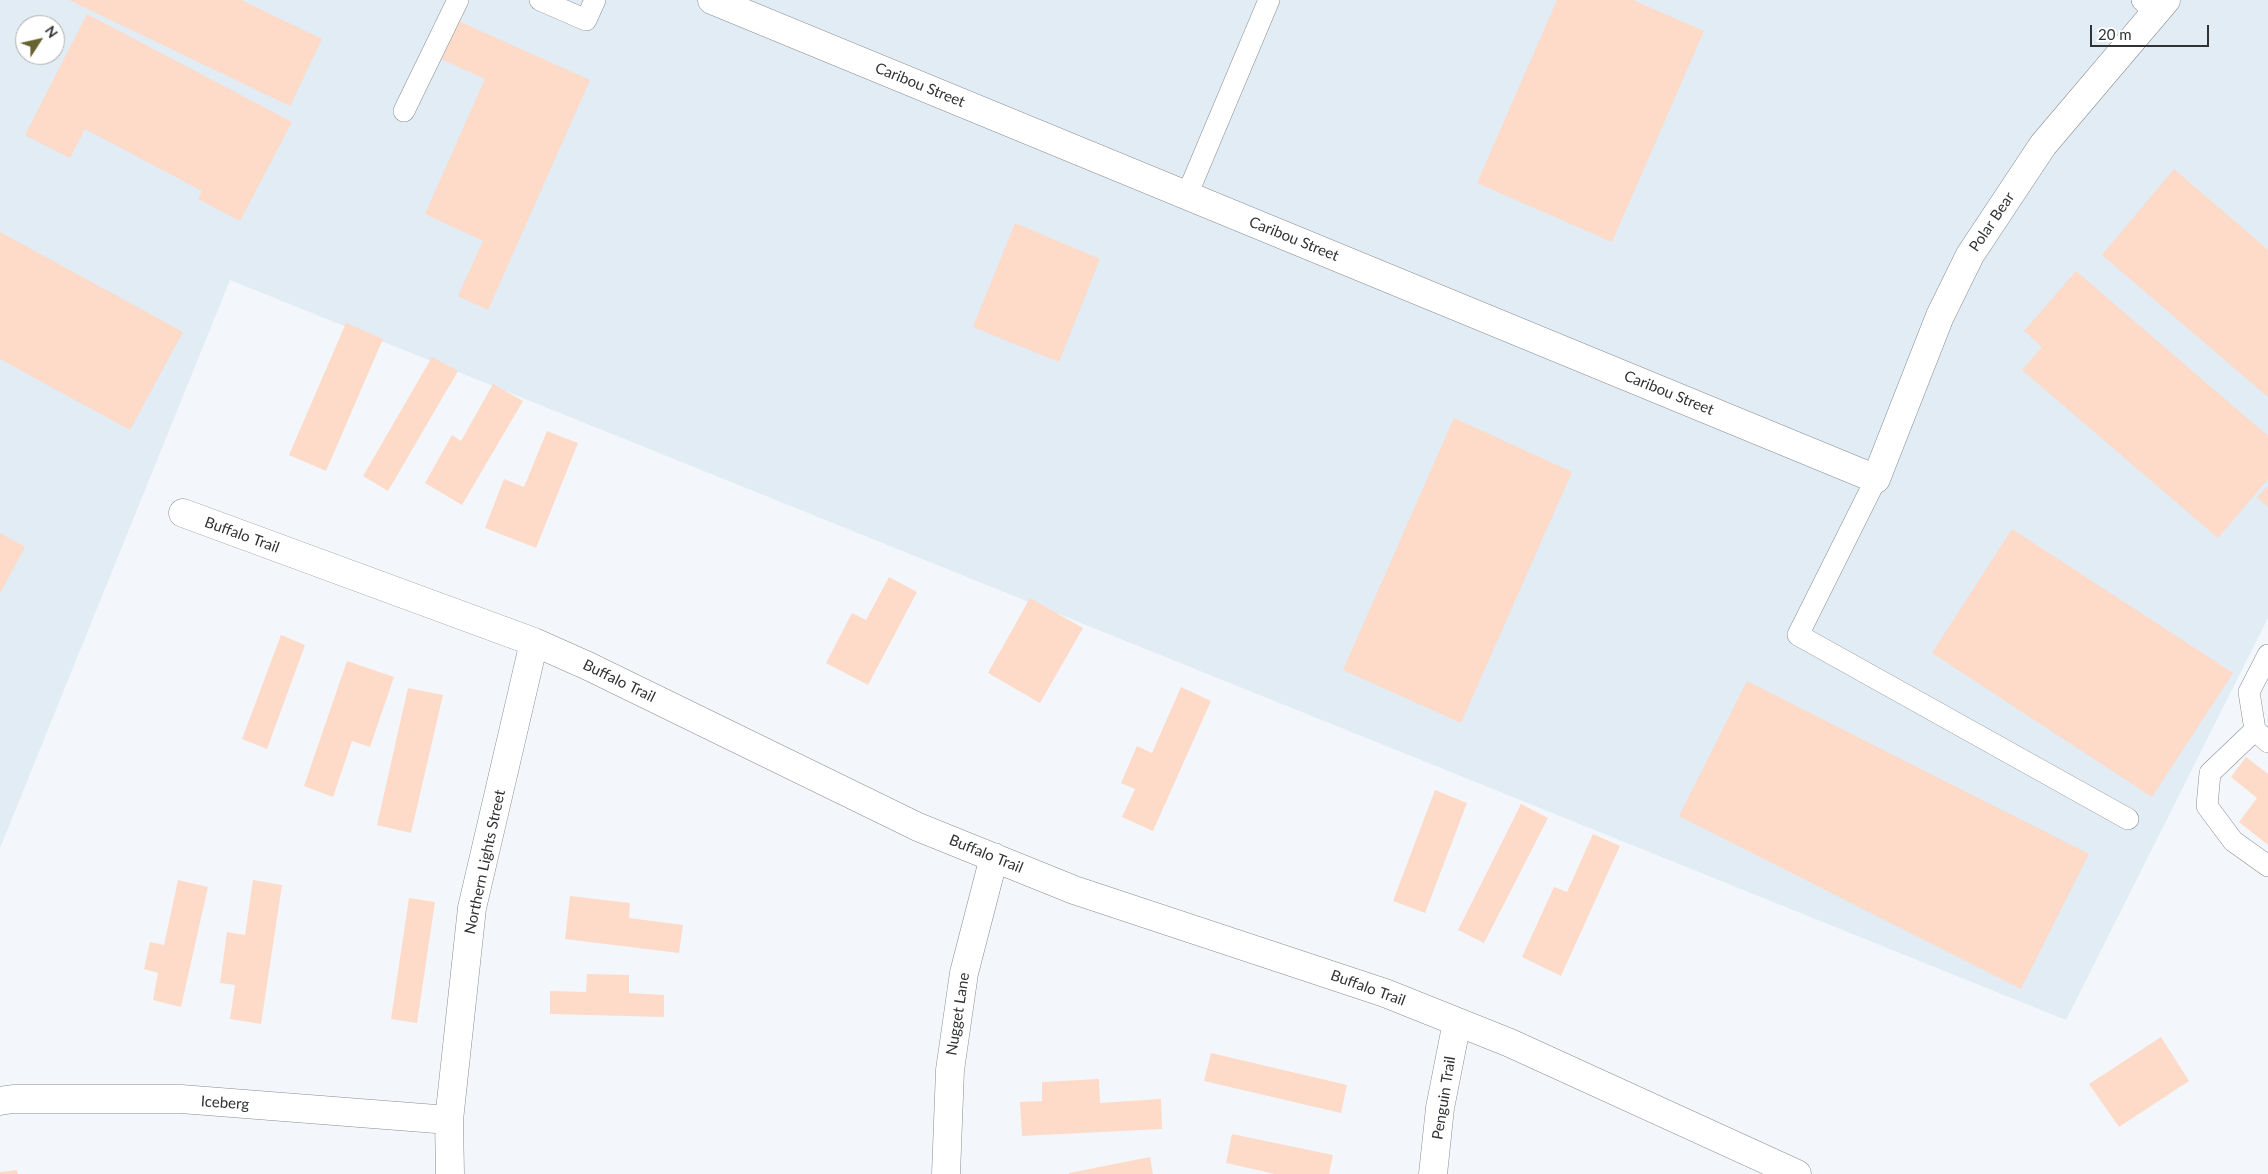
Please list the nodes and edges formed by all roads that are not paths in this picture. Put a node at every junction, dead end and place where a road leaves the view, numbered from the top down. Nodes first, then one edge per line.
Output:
1 (458, 0) edge
2 (540, 0) edge
3 (595, 0) edge
4 (712, 0) edge
5 (1269, 0) edge
6 (2154, 4) edge
7 (404, 111) dead end
8 (1187, 195) junction
9 (1876, 479) junction
10 (183, 513) dead end
11 (534, 642) junction
12 (2268, 655) edge
13 (2262, 736) edge
14 (2128, 819) dead end
15 (994, 857) junction
16 (2268, 866) edge
17 (1457, 1022) junction
18 (0, 1101) edge
19 (449, 1120) junction
20 (450, 1174) edge
21 (946, 1174) edge
22 (1433, 1174) edge
23 (1797, 1174) edge

1 - 7 lane
2 - 3 lane
4 - 8 street, Caribou Street
5 - 8 lane
6 - 9 street, Polar Bear
8 - 9 street, Caribou Street
9 - 14 lane
10 - 11 street, Buffalo Trail
11 - 15 street, Buffalo Trail
11 - 19 street, Northern Lights Street
12 - 13 lane
13 - 16 lane
15 - 17 street, Buffalo Trail
15 - 21 street, Nugget Lane
17 - 22 street, Penguin Trail
17 - 23 street, Buffalo Trail
18 - 19 street, Iceberg
19 - 20 street, Northern Lights Street

